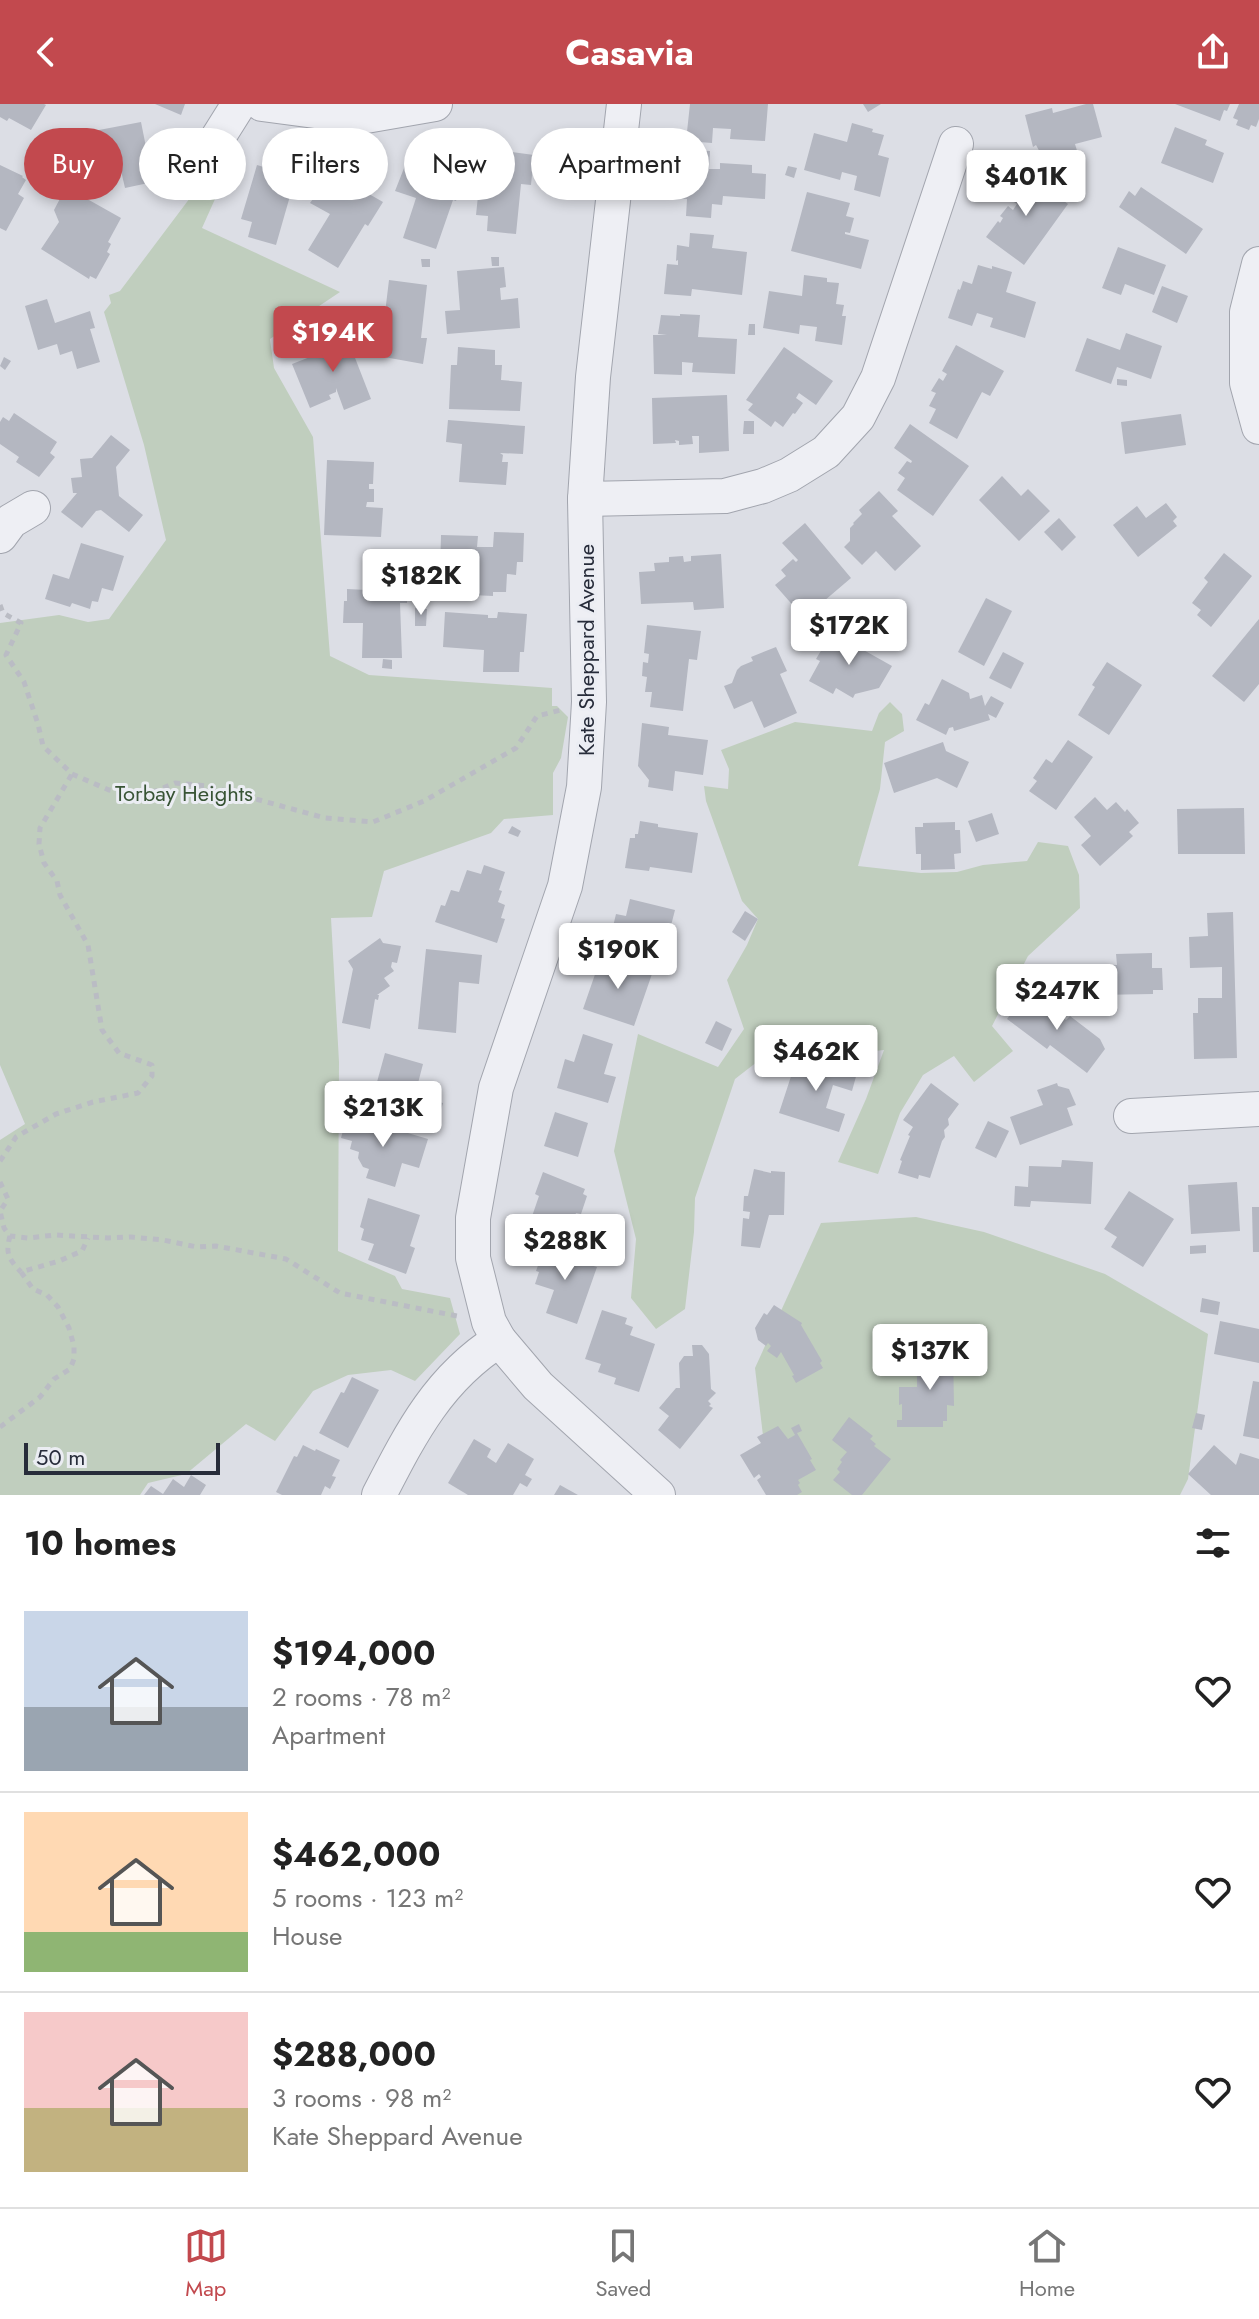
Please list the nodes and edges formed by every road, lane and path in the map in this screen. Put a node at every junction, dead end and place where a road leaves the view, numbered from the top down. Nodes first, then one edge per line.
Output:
1 (239, 104) edge
2 (262, 104) edge
3 (435, 104) edge
4 (624, 104) edge
5 (224, 128) edge
6 (956, 144) dead end
7 (1259, 264) edge
8 (1259, 427) edge
9 (585, 499) junction
10 (33, 508) dead end
11 (1, 531) edge
12 (0, 605) edge
13 (589, 702) junction
14 (72, 774) junction
15 (1259, 1109) edge
16 (1131, 1116) dead end
17 (0, 1161) edge
18 (0, 1184) edge
19 (10, 1236) junction
20 (89, 1237) junction
21 (21, 1272) junction
22 (494, 1331) junction
23 (0, 1427) edge
24 (379, 1495) edge
25 (658, 1495) edge

1 - 5 street
2 - 3 street
4 - 9 street, Kate Sheppard Avenue
6 - 9 street
7 - 8 street
9 - 13 street, Kate Sheppard Avenue
10 - 11 street
12 - 14 path
13 - 14 path
13 - 22 street, Kate Sheppard Avenue
14 - 17 path
15 - 16 street
18 - 19 path
19 - 20 path
19 - 21 path
20 - 21 path
20 - 22 path
21 - 23 path
22 - 24 street
22 - 25 street, Kate Sheppard Avenue

